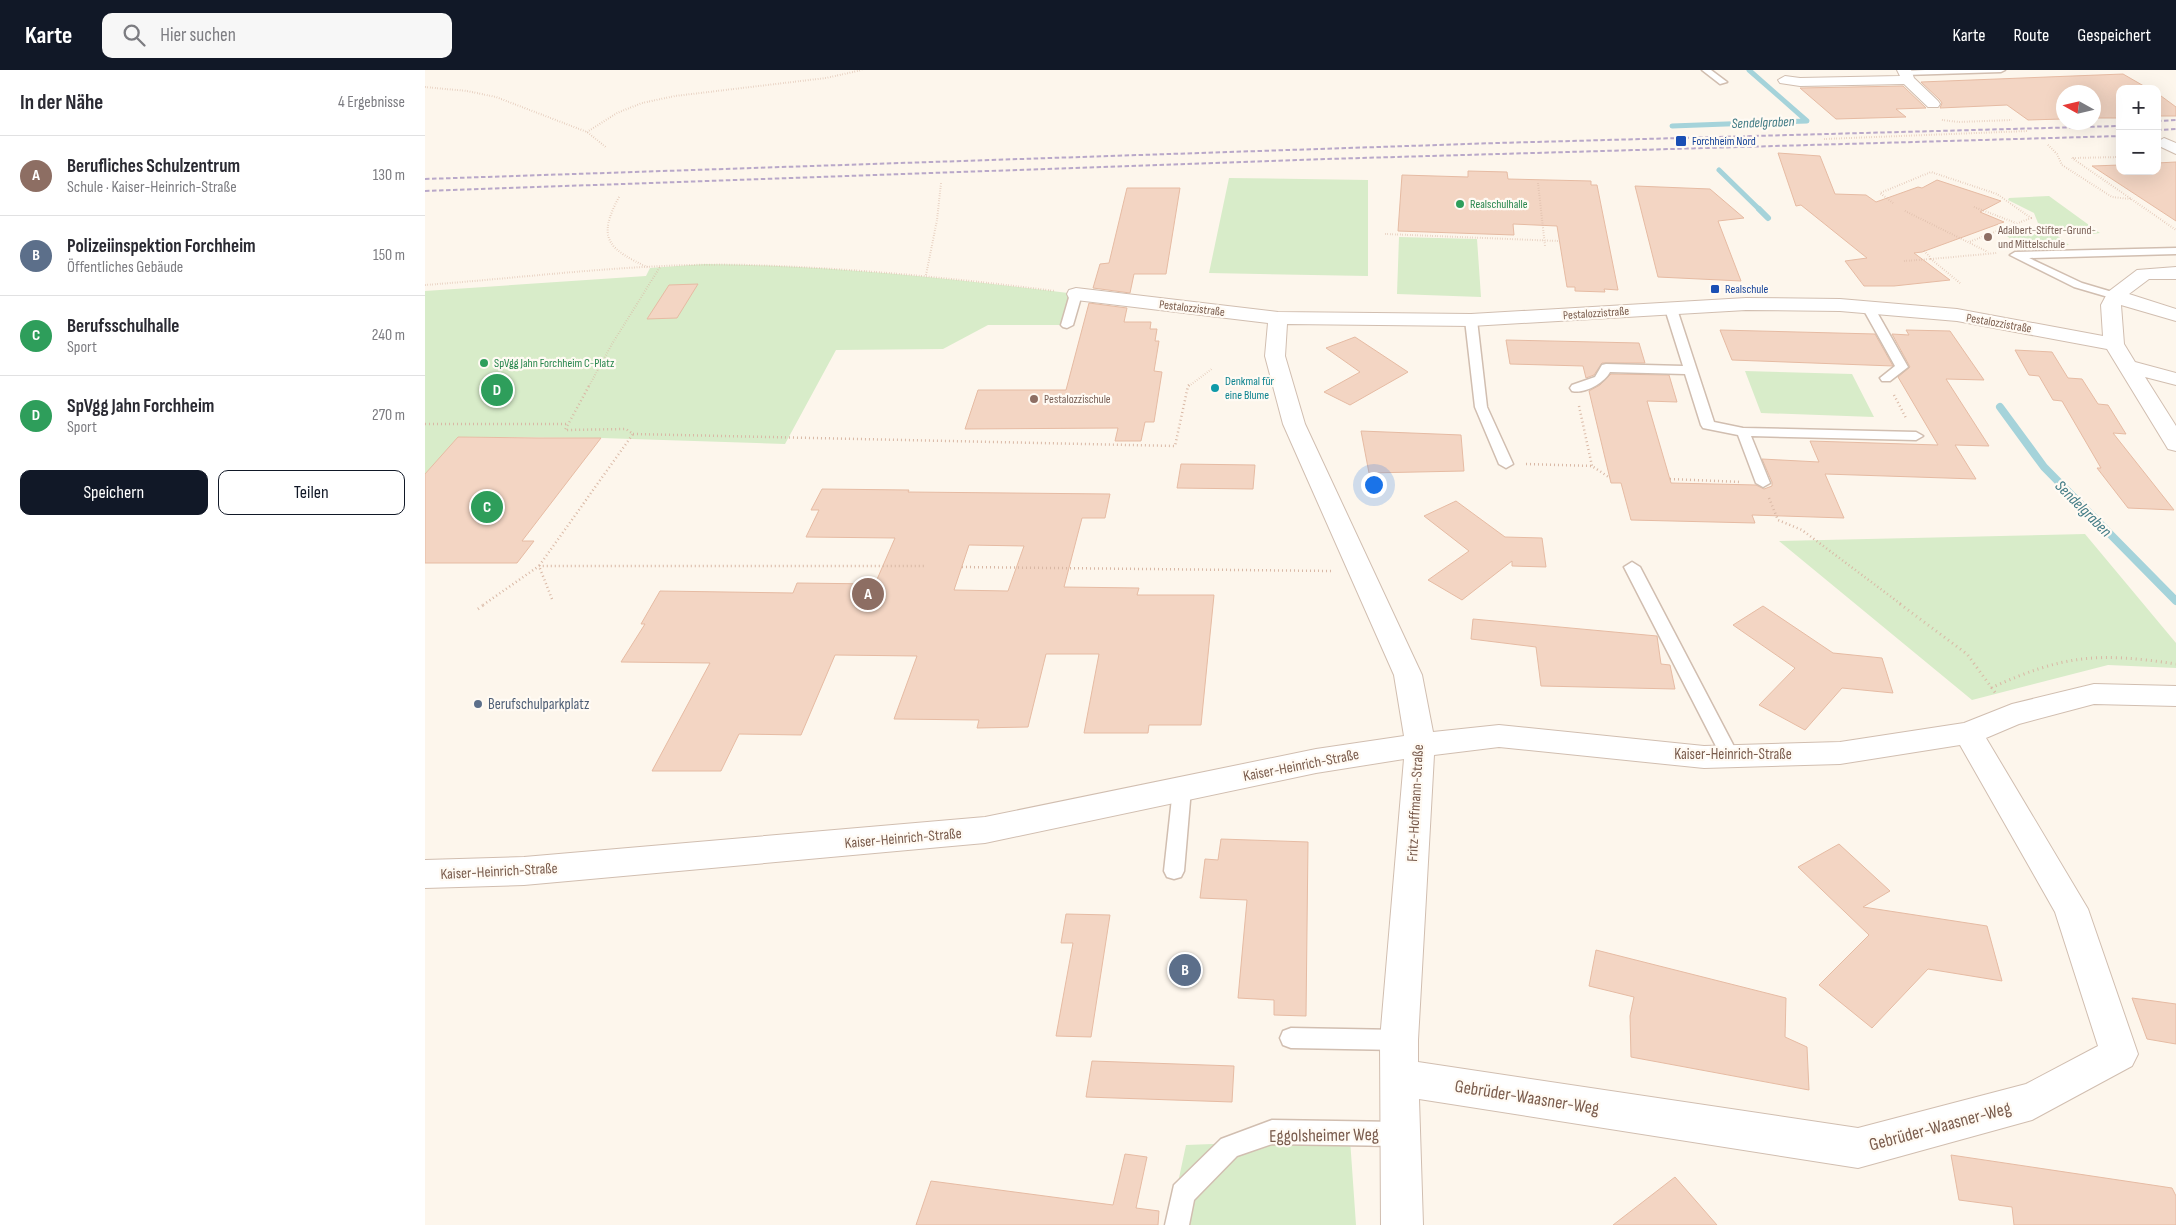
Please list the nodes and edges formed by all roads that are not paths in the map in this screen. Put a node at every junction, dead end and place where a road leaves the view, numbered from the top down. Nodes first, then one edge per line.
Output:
1 (1706, 70) edge
2 (2001, 70) edge
3 (1905, 74) edge
4 (1785, 80) dead end
5 (1723, 82) dead end
6 (1933, 104) road end
7 (2176, 251) edge
8 (2176, 273) edge
9 (1076, 294) joint
10 (2115, 296) junction
11 (1868, 307) junction
12 (1671, 309) junction
13 (2176, 315) edge
14 (1278, 318) junction
15 (1471, 320) junction
16 (1067, 325) dead end
17 (2114, 344) junction
18 (2127, 366) junction
19 (1690, 370) junction
20 (1886, 378) dead end
21 (2176, 379) edge
22 (1576, 388) road end
23 (1743, 432) junction
24 (1916, 436) dead end
25 (2176, 444) edge
26 (1506, 464) road end
27 (1763, 483) road end
28 (1632, 567) dead end
29 (2175, 697) edge
30 (1968, 733) junction
31 (1420, 745) junction
32 (1729, 756) junction
33 (1182, 789) junction
34 (1174, 871) dead end
35 (425, 874) edge
36 (1291, 1038) dead end
37 (1399, 1040) junction
38 (1398, 1077) junction
39 (1399, 1134) junction
40 (1177, 1225) edge
41 (1402, 1225) edge

1 - 5 lane
2 - 3 lane
3 - 4 street
3 - 6 street
7 - 10 lane
8 - 10 street
9 - 14 street, Pestalozzistraße
9 - 16 lane
10 - 13 street
10 - 17 street
11 - 12 street, Pestalozzistraße
11 - 17 street, Pestalozzistraße
11 - 20 lane
12 - 15 street, Pestalozzistraße
12 - 19 lane
14 - 15 street, Pestalozzistraße
14 - 31 street, Fritz-Hoffmann-Straße
15 - 26 lane
17 - 18 street
18 - 21 street
18 - 25 street
19 - 22 lane
19 - 23 lane
23 - 24 lane
23 - 27 lane
28 - 32 lane
29 - 30 street, Kaiser-Heinrich-Straße
30 - 32 street, Kaiser-Heinrich-Straße
30 - 38 street, Gebrüder-Waasner-Weg
31 - 32 street, Kaiser-Heinrich-Straße
31 - 33 street, Kaiser-Heinrich-Straße
31 - 37 street, Fritz-Hoffmann-Straße
33 - 34 lane
33 - 35 street, Kaiser-Heinrich-Straße
36 - 37 lane
37 - 38 street, Fritz-Hoffmann-Straße
38 - 39 street, Fritz-Hoffmann-Straße
39 - 40 lane, Eggolsheimer Weg
39 - 41 street, Fritz-Hoffmann-Straße

